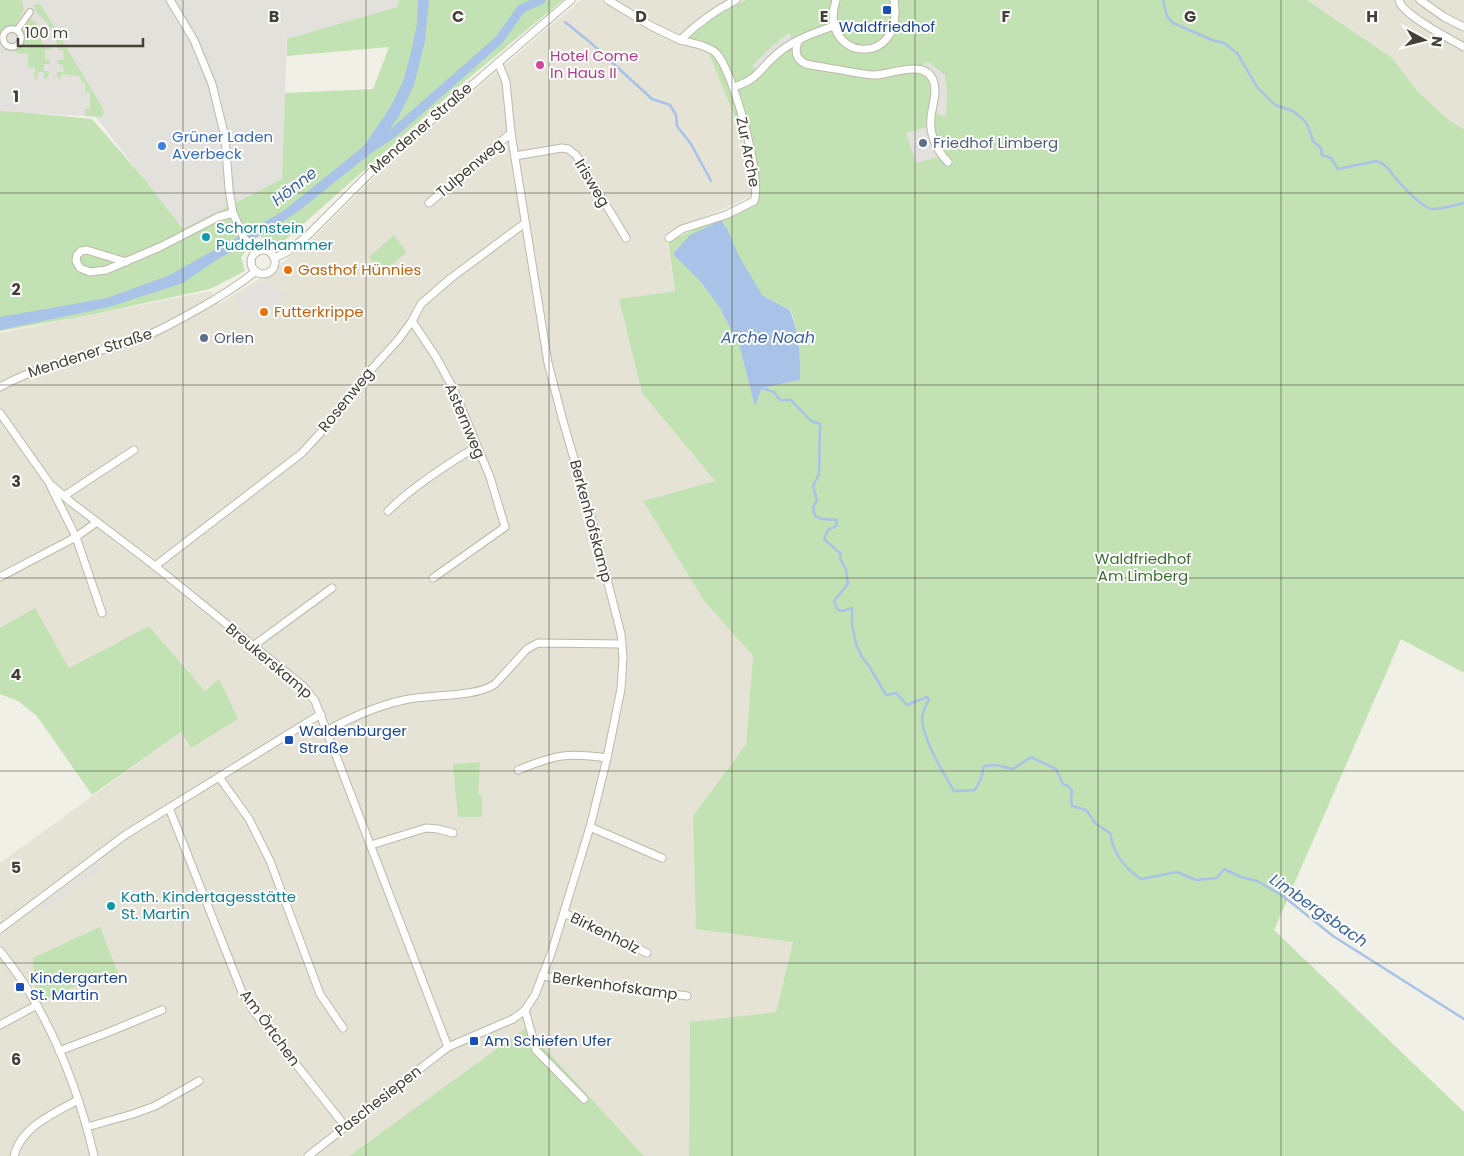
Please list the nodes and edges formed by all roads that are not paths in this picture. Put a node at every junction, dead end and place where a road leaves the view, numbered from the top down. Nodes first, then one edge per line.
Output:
1 (170, 0) edge
2 (571, 0) edge
3 (608, 0) edge
4 (736, 0) edge
5 (836, 0) edge
6 (894, 0) edge
7 (1399, 0) edge
8 (1420, 0) edge
9 (30, 12) dead end
10 (834, 26) junction
11 (1464, 27) edge
12 (17, 30) dead end
13 (680, 40) junction
14 (799, 40) junction
15 (1464, 47) edge
16 (498, 62) junction
17 (734, 87) junction
18 (511, 133) junction
19 (515, 156) junction
20 (948, 162) dead end
21 (429, 203) dead end
22 (233, 213) junction
23 (525, 222) junction
24 (626, 238) dead end
25 (669, 238) dead end
26 (255, 250) junction
27 (274, 258) junction
28 (126, 262) junction
29 (256, 271) junction
30 (412, 321) junction
31 (0, 387) edge
32 (0, 413) edge
33 (476, 447) junction
34 (134, 450) dead end
35 (50, 484) junction
36 (64, 496) junction
37 (388, 511) dead end
38 (97, 522) junction
39 (76, 537) junction
40 (155, 566) junction
41 (0, 577) edge
42 (433, 578) dead end
43 (332, 588) dead end
44 (102, 613) dead end
45 (622, 644) junction
46 (253, 646) junction
47 (322, 714) junction
48 (328, 730) junction
49 (607, 758) junction
50 (518, 770) dead end
51 (219, 777) junction
52 (168, 808) junction
53 (590, 827) junction
54 (453, 833) dead end
55 (371, 845) junction
56 (662, 858) dead end
57 (564, 913) junction
58 (0, 929) edge
59 (0, 951) edge
60 (647, 953) dead end
61 (542, 976) junction
62 (687, 996) dead end
63 (37, 1005) junction
64 (162, 1010) dead end
65 (525, 1010) junction
66 (0, 1025) edge
67 (343, 1028) dead end
68 (448, 1047) junction
69 (59, 1051) junction
70 (199, 1081) dead end
71 (584, 1099) dead end
72 (78, 1100) junction
73 (346, 1126) junction
74 (87, 1127) junction
75 (14, 1156) edge
76 (94, 1156) edge
77 (308, 1156) edge

1 - 22 street
2 - 16 street, Mendener Straße
3 - 13 street, Zur Arche
4 - 13 street
5 - 10 street
6 - 10 street
7 - 15 street
8 - 11 street
9 - 12 street
10 - 14 street
13 - 17 street, Zur Arche
14 - 17 street
14 - 20 street
16 - 18 street, Berkenhofskamp
16 - 27 street, Mendener Straße
17 - 25 street, Zur Arche
18 - 19 street, Berkenhofskamp
18 - 21 street, Tulpenweg
19 - 23 street, Berkenhofskamp
19 - 24 street, Irisweg
22 - 26 street
22 - 28 street
23 - 30 street, Rosenweg
23 - 45 street, Berkenhofskamp
26 - 27 street
26 - 29 street
27 - 29 street, Mendener Straße
28 - 28 street
29 - 31 street, Mendener Straße
30 - 33 street, Asternweg
30 - 40 street, Rosenweg
32 - 35 street, Breukerskamp
33 - 37 street
33 - 42 street, Asternweg
34 - 36 street
35 - 36 street, Breukerskamp
35 - 39 street, Breukerskamp
36 - 38 street, Breukerskamp
38 - 39 street
38 - 40 street, Breukerskamp
39 - 41 street
39 - 44 street, Breukerskamp
40 - 46 street, Breukerskamp
43 - 46 street
45 - 48 street
45 - 49 street, Berkenhofskamp
46 - 47 street, Breukerskamp
47 - 48 street, Breukerskamp
47 - 51 street
48 - 55 street, Breukerskamp
49 - 50 street
49 - 53 street, Berkenhofskamp
51 - 52 street
51 - 67 street
52 - 58 street
52 - 73 street, Am Örtchen
53 - 56 street
53 - 57 street, Berkenhofskamp
54 - 55 street
55 - 68 street, Breukerskamp
57 - 60 street, Birkenholz
57 - 61 street, Berkenhofskamp
59 - 63 street
61 - 62 street, Berkenhofskamp
61 - 65 street, Berkenhofskamp
63 - 66 street
63 - 69 street
64 - 69 street
65 - 68 street
65 - 71 street
68 - 73 street, Paschesiepen
69 - 72 street
70 - 74 street
72 - 74 street
72 - 75 street
73 - 77 street, Paschesiepen
74 - 76 street

